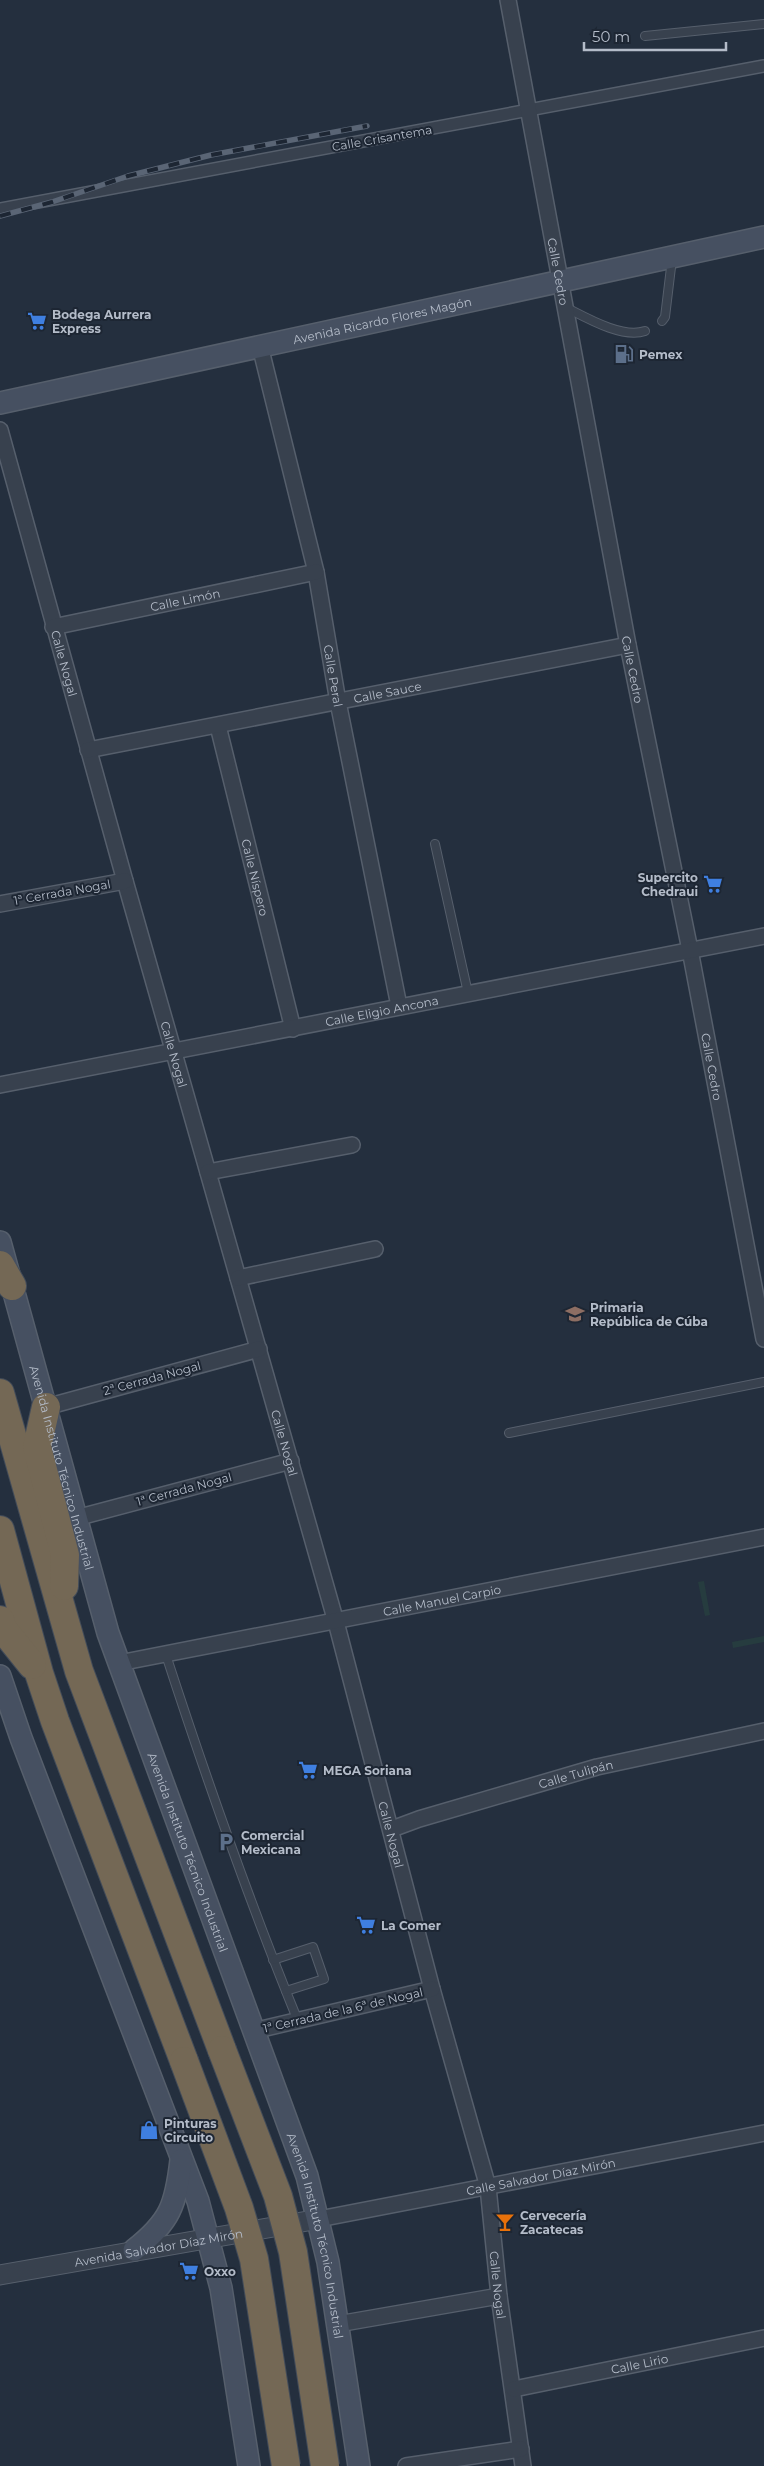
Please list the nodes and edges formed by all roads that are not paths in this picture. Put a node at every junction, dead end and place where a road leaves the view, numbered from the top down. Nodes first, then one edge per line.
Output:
1 (508, 0) edge
2 (764, 24) edge
3 (645, 36) dead end
4 (764, 66) edge
5 (530, 112) junction
6 (0, 209) edge
7 (764, 237) edge
8 (672, 257) junction
9 (560, 281) junction
10 (565, 307) junction
11 (662, 321) dead end
12 (645, 331) dead end
13 (260, 346) junction
14 (0, 403) edge
15 (0, 430) edge
16 (316, 572) junction
17 (53, 626) junction
18 (628, 645) junction
19 (338, 702) junction
20 (218, 726) junction
21 (88, 750) junction
22 (436, 844) dead end
23 (125, 881) junction
24 (0, 904) edge
25 (764, 936) edge
26 (690, 950) junction
27 (468, 993) junction
28 (399, 1006) junction
29 (293, 1029) junction
30 (174, 1051) junction
31 (0, 1085) edge
32 (352, 1145) dead end
33 (208, 1172) junction
34 (0, 1242) edge
35 (375, 1249) dead end
36 (6, 1276) edge
37 (238, 1278) junction
38 (764, 1339) edge
39 (259, 1349) junction
40 (764, 1382) edge
41 (0, 1392) edge
42 (46, 1407) junction
43 (509, 1433) dead end
44 (291, 1461) junction
45 (76, 1518) junction
46 (0, 1530) edge
47 (764, 1537) edge
48 (0, 1620) edge
49 (63, 1620) junction
50 (336, 1622) junction
51 (166, 1655) junction
52 (118, 1663) junction
53 (38, 1673) junction
54 (1, 1685) edge
55 (764, 1731) edge
56 (392, 1829) junction
57 (273, 1960) junction
58 (432, 1989) junction
59 (286, 1990) junction
60 (298, 2021) junction
61 (253, 2031) junction
62 (764, 2133) edge
63 (181, 2155) junction
64 (488, 2187) junction
65 (319, 2219) junction
66 (209, 2237) junction
67 (134, 2250) junction
68 (0, 2275) edge
69 (499, 2296) junction
70 (338, 2324) junction
71 (764, 2338) edge
72 (514, 2390) junction
73 (521, 2449) junction
74 (249, 2466) edge
75 (286, 2466) edge
76 (325, 2466) edge
77 (359, 2466) edge
78 (406, 2466) edge
79 (523, 2466) edge

1 - 5 street, Calle Cedro
2 - 3 lane
4 - 5 street, Calle Crisantema
5 - 6 street, Calle Crisantema
5 - 9 street, Calle Cedro
7 - 8 main road, Avenida Ricardo Flores Magón
8 - 9 main road, Avenida Ricardo Flores Magón
8 - 11 lane
9 - 10 street, Calle Cedro
9 - 13 main road, Avenida Ricardo Flores Magón
10 - 12 lane
10 - 18 street, Calle Cedro
13 - 14 main road, Avenida Ricardo Flores Magón
13 - 16 street, Calle Peral
15 - 17 street, Calle Nogal
16 - 17 street, Calle Limón
16 - 19 street, Calle Peral
17 - 21 street, Calle Nogal
18 - 19 street, Calle Sauce
18 - 26 street, Calle Cedro
19 - 20 street, Calle Sauce
19 - 28 street, Calle Peral
20 - 21 street, Calle Sauce
20 - 29 street, Calle Níspero
21 - 23 street, Calle Nogal
22 - 27 lane
23 - 24 street, 1ª Cerrada Nogal
23 - 30 street, Calle Nogal
25 - 26 street, Calle Eligio Ancona
26 - 27 street, Calle Eligio Ancona
26 - 38 street, Calle Cedro
27 - 28 street, Calle Eligio Ancona
28 - 29 street, Calle Eligio Ancona
29 - 30 street, Calle Eligio Ancona
30 - 31 street, Calle Eligio Ancona
30 - 33 street, Calle Nogal
32 - 33 street
33 - 37 street, Calle Nogal
34 - 36 main road, Avenida Instituto Técnico Industrial
35 - 37 street
36 - 42 main road, Avenida Instituto Técnico Industrial
37 - 39 street, Calle Nogal
39 - 42 street, 2ª Cerrada Nogal
39 - 44 street, Calle Nogal
40 - 43 lane
41 - 49 highway
42 - 45 main road, Avenida Instituto Técnico Industrial
42 - 49 highway
44 - 45 street, 1ª Cerrada Nogal
44 - 50 street, Calle Nogal
45 - 52 main road, Avenida Instituto Técnico Industrial
46 - 53 highway
47 - 50 street, Calle Manuel Carpio
48 - 53 highway
49 - 76 highway, bridge
50 - 51 street, Calle Manuel Carpio
50 - 56 street, Calle Nogal
51 - 52 street, Calle Manuel Carpio
51 - 57 lane
52 - 61 main road, Avenida Instituto Técnico Industrial
53 - 75 highway, bridge
54 - 63 main road
55 - 56 street, Calle Tulipán
56 - 58 street, Calle Nogal
57 - 59 lane
57 - 59 lane
58 - 60 street, 1ª Cerrada de la 6ª de Nogal
58 - 64 street, Calle Nogal
59 - 60 lane
60 - 61 street, 1ª Cerrada de la 6ª de Nogal
61 - 65 main road, Avenida Instituto Técnico Industrial
62 - 64 street, Calle Salvador Díaz Mirón
63 - 66 main road
63 - 67 main road
64 - 65 street, Calle Salvador Díaz Mirón
64 - 69 street, Calle Nogal
65 - 66 street, Avenida Salvador Díaz Mirón
65 - 70 main road, Avenida Instituto Técnico Industrial
66 - 67 street, Avenida Salvador Díaz Mirón
66 - 74 main road
67 - 68 street, Avenida Salvador Díaz Mirón
69 - 70 street
69 - 72 street, Calle Nogal
70 - 77 main road, Avenida Instituto Técnico Industrial
71 - 72 street, Calle Lirio
72 - 73 street, Calle Nogal
73 - 78 street
73 - 79 street, Calle Nogal

